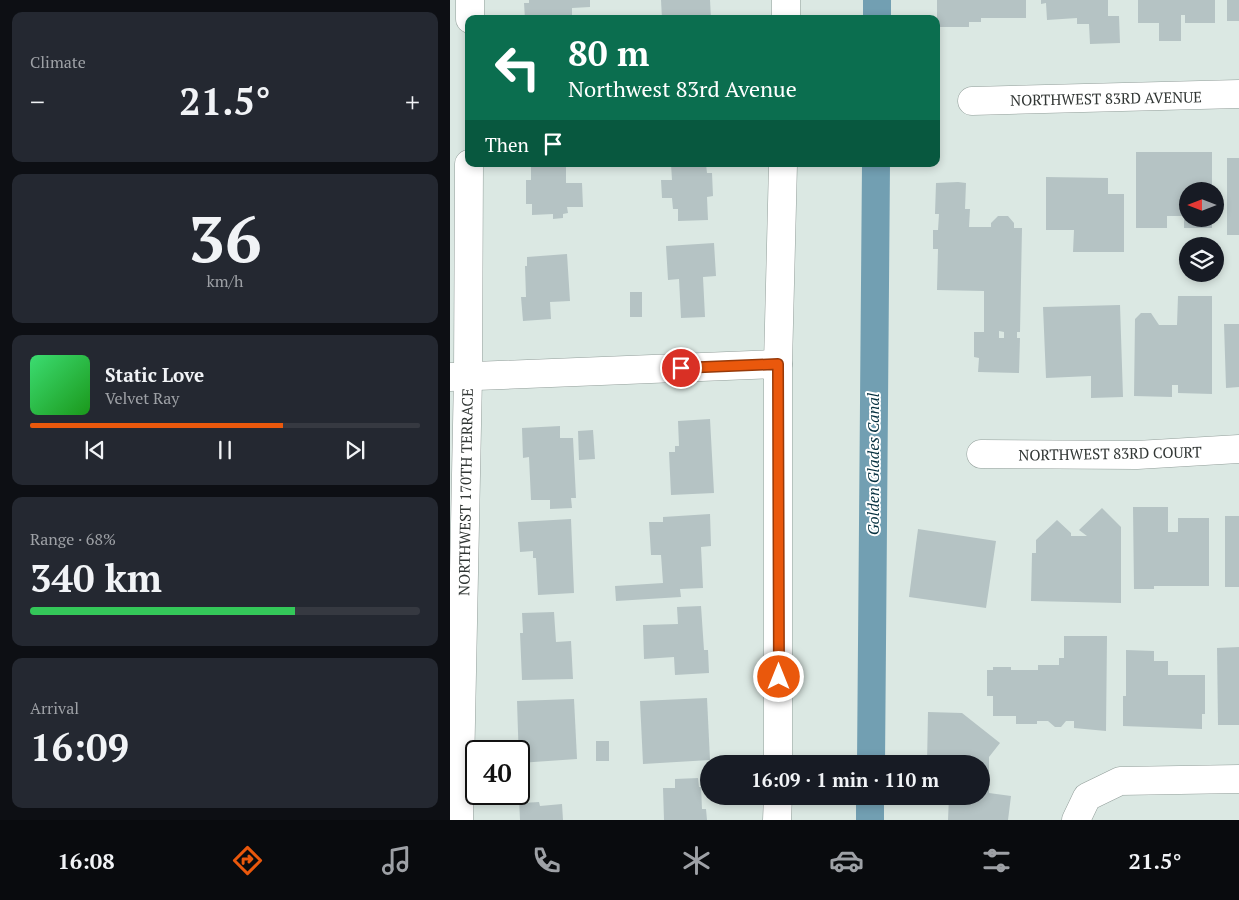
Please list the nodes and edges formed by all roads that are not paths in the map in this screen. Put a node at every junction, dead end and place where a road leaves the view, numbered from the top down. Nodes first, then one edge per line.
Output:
1 (470, 0) edge
2 (786, 0) edge
3 (470, 15) edge
4 (786, 15) edge
5 (1239, 94) edge
6 (972, 100) dead end
7 (469, 167) edge
8 (783, 167) edge
9 (778, 364) junction
10 (459, 377) edge
11 (1239, 450) edge
12 (980, 454) dead end
13 (778, 755) edge
14 (1239, 779) edge
15 (778, 805) edge
16 (1081, 808) edge
17 (459, 820) edge
18 (777, 820) edge

1 - 3 street
2 - 4 street
5 - 6 street, NORTHWEST 83RD AVENUE
7 - 10 street, NORTHWEST 170TH TERRACE
8 - 9 street
9 - 10 street
9 - 13 street
10 - 17 street, NORTHWEST 170TH TERRACE
11 - 12 street, NORTHWEST 83RD COURT
14 - 16 street
15 - 18 street

